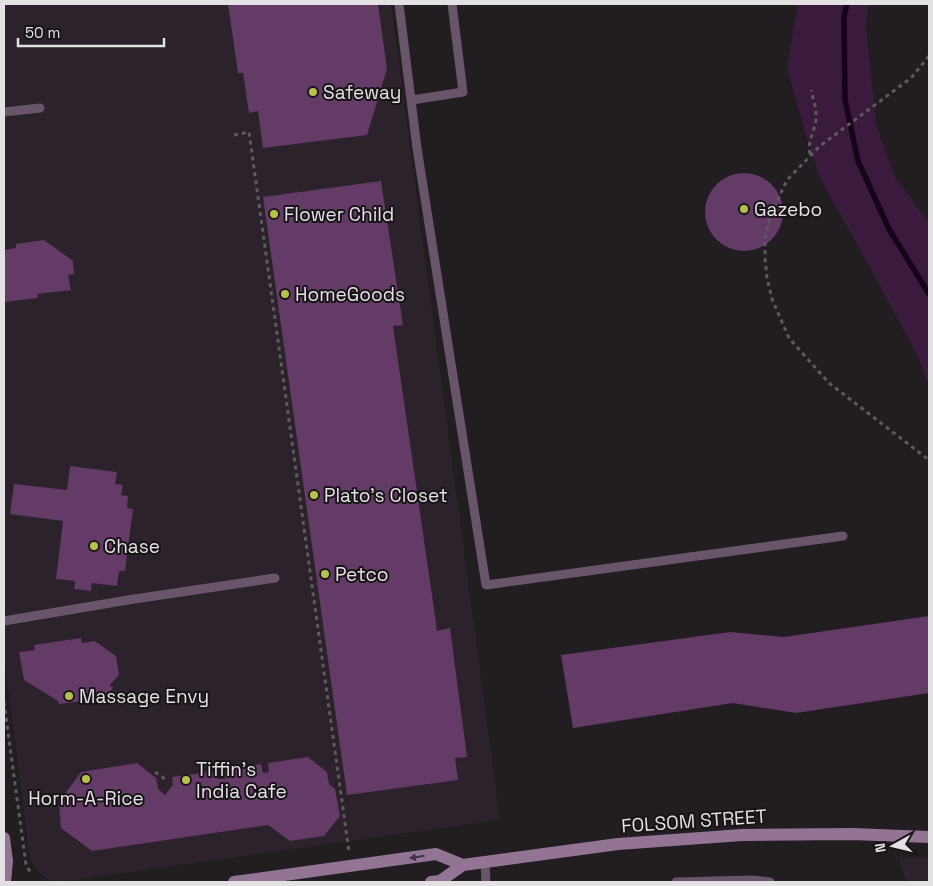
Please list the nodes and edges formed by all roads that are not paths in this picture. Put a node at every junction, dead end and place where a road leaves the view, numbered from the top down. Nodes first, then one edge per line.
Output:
1 (399, 4) edge
2 (452, 4) edge
3 (412, 100) junction
4 (40, 108) dead end
5 (4, 112) edge
6 (843, 536) dead end
7 (274, 578) dead end
8 (4, 621) edge
9 (929, 837) edge
10 (4, 838) edge
11 (485, 862) junction
12 (463, 865) junction
13 (6, 882) edge
14 (234, 882) edge
15 (431, 882) edge
16 (486, 882) edge
17 (676, 882) edge
18 (770, 882) edge

1 - 3 lane
2 - 3 lane
3 - 6 lane
4 - 5 lane
7 - 8 lane
9 - 11 main road, FOLSOM STREET
10 - 13 main road
11 - 12 main road, FOLSOM STREET
11 - 16 lane
12 -> 14 main road, FOLSOM STREET
12 - 15 main road, FOLSOM STREET
17 - 18 lane

